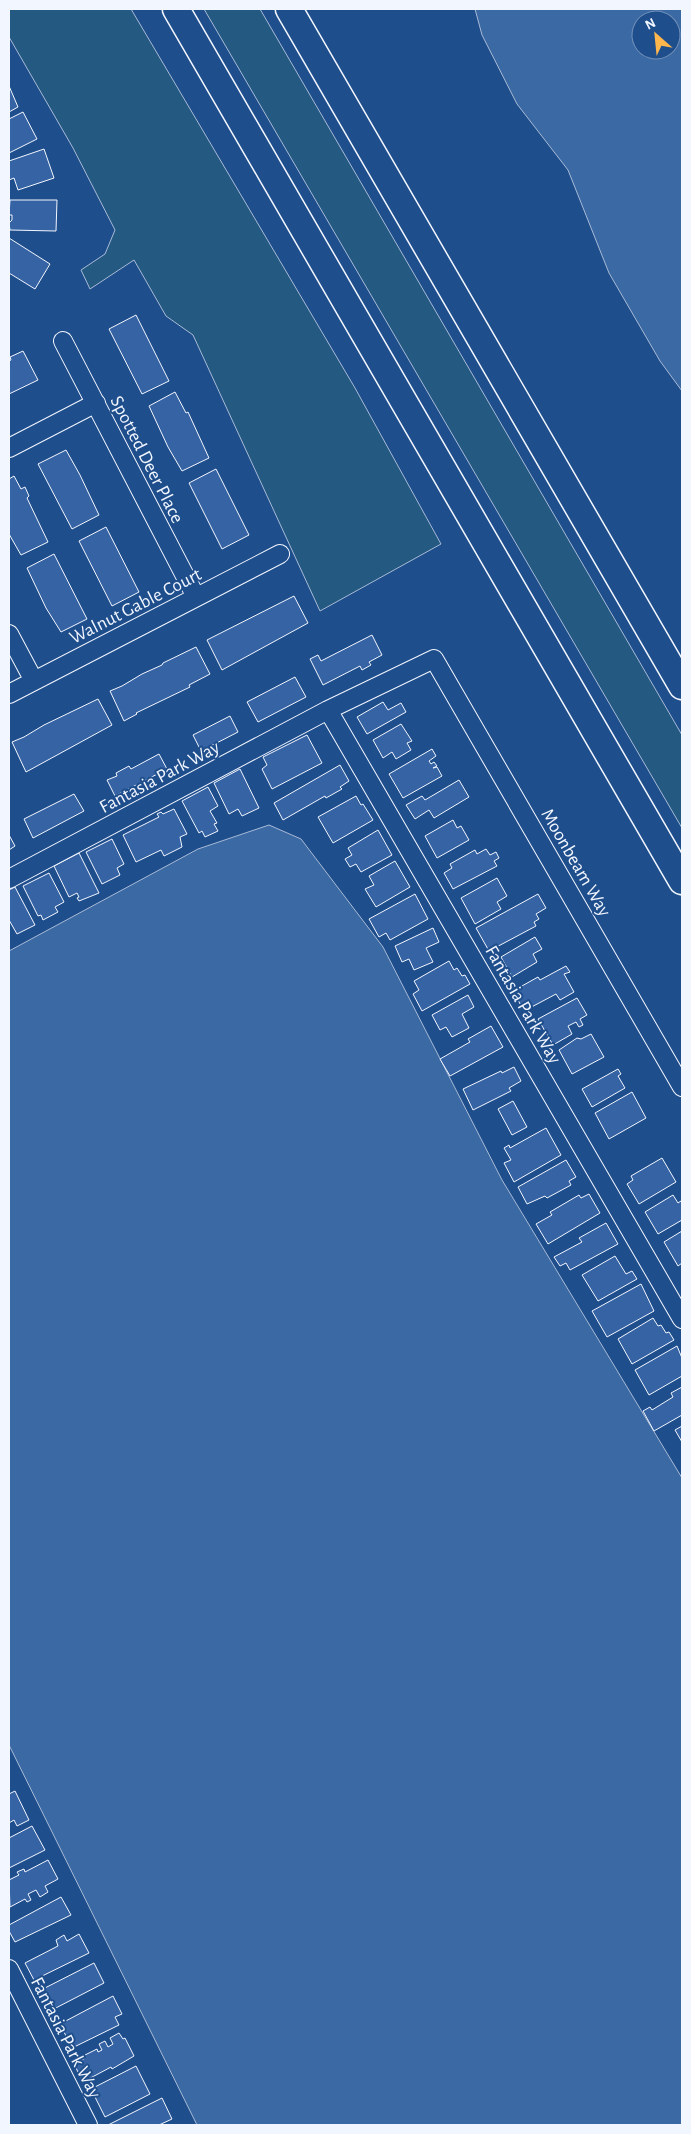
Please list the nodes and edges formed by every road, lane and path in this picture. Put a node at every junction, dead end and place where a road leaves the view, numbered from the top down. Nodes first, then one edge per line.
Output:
1 (176, 9) edge
2 (289, 9) edge
3 (62, 341) dead end
4 (96, 403) junction
5 (9, 448) edge
6 (280, 554) dead end
7 (196, 597) junction
8 (9, 634) edge
9 (434, 659) joint
10 (34, 681) junction
11 (682, 686) edge
12 (9, 694) edge
13 (328, 710) junction
14 (9, 879) edge
15 (682, 881) edge
16 (682, 1087) edge
17 (682, 1319) edge
18 (9, 1969) edge
19 (88, 2125) edge

1 - 15 highway
2 - 11 highway
3 - 4 street, Spotted Deer Place
4 - 5 street
4 - 7 street, Spotted Deer Place
6 - 7 street, Walnut Gable Court
7 - 10 street, Walnut Gable Court
8 - 10 street
9 - 13 street, Fantasia Park Way
9 - 16 street, Moonbeam Way
10 - 12 street, Walnut Gable Court
13 - 14 street, Fantasia Park Way
13 - 17 street, Fantasia Park Way
18 - 19 street, Fantasia Park Way

